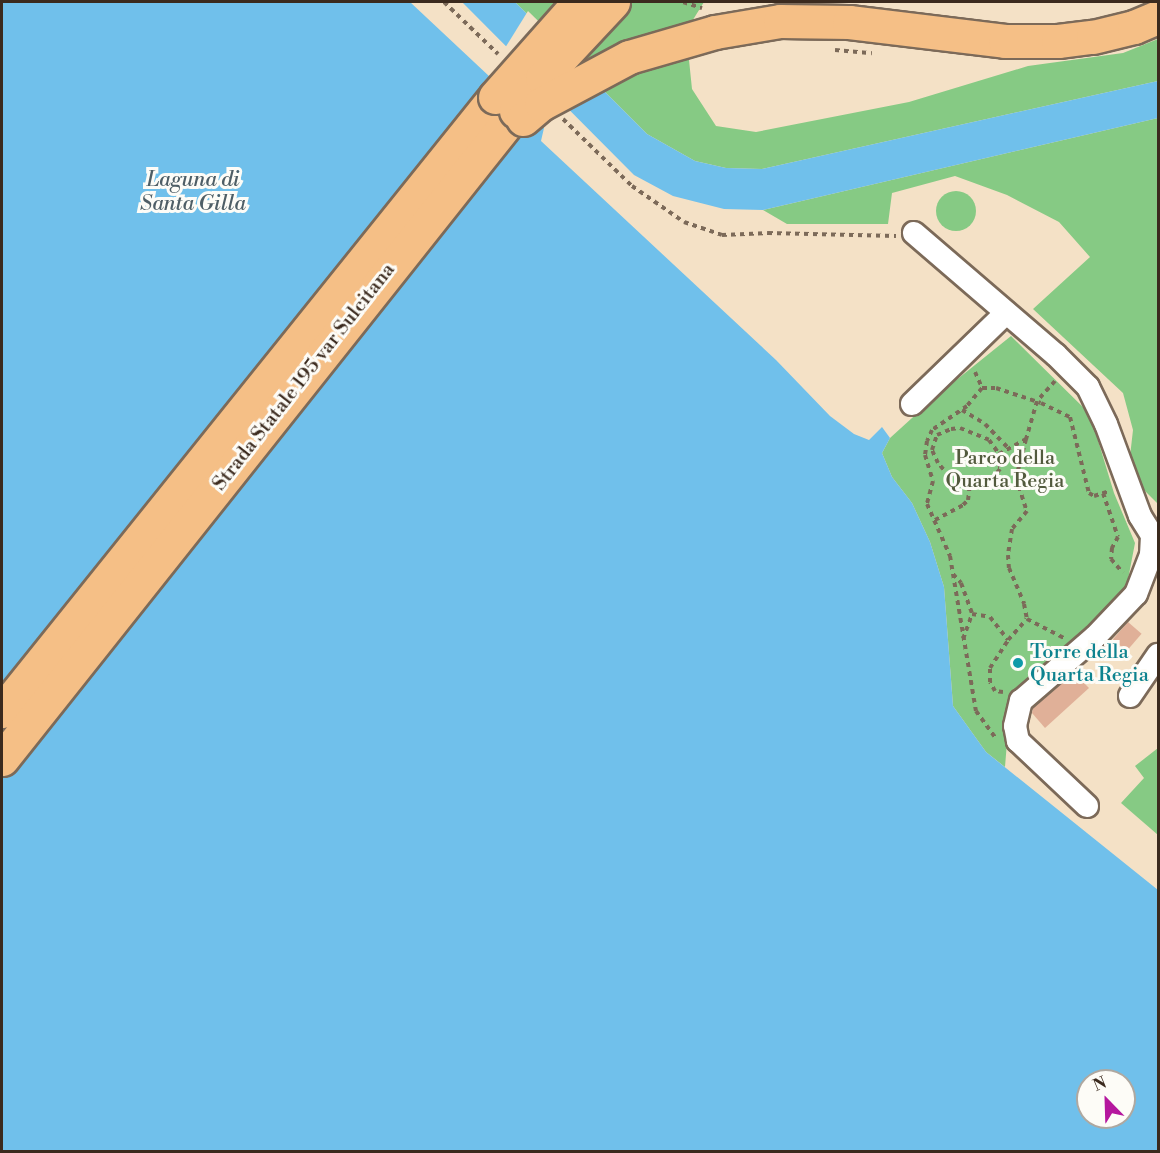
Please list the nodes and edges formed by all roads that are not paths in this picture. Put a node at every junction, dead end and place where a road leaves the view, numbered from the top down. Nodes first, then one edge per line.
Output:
1 (555, 2) edge
2 (579, 2) edge
3 (613, 2) edge
4 (1158, 17) edge
5 (505, 66) junction
6 (482, 152) junction
7 (914, 233) road end
8 (1006, 313) junction
9 (912, 404) dead end
10 (1155, 536) edge
11 (1158, 655) edge
12 (1130, 696) dead end
13 (2, 711) edge
14 (2, 759) edge
15 (1087, 806) dead end

1 - 5 highway
2 - 5 highway, Strada Statale 195 var Sulcitana, bridge
3 - 6 highway, Strada Statale 195 var Sulcitana, bridge
4 - 6 highway, bridge
5 - 13 highway, Strada Statale 195 var Sulcitana, bridge
6 - 14 highway, Strada Statale 195 var Sulcitana
7 - 8 street
8 - 9 street
8 - 10 street
10 - 15 street
11 - 12 street

